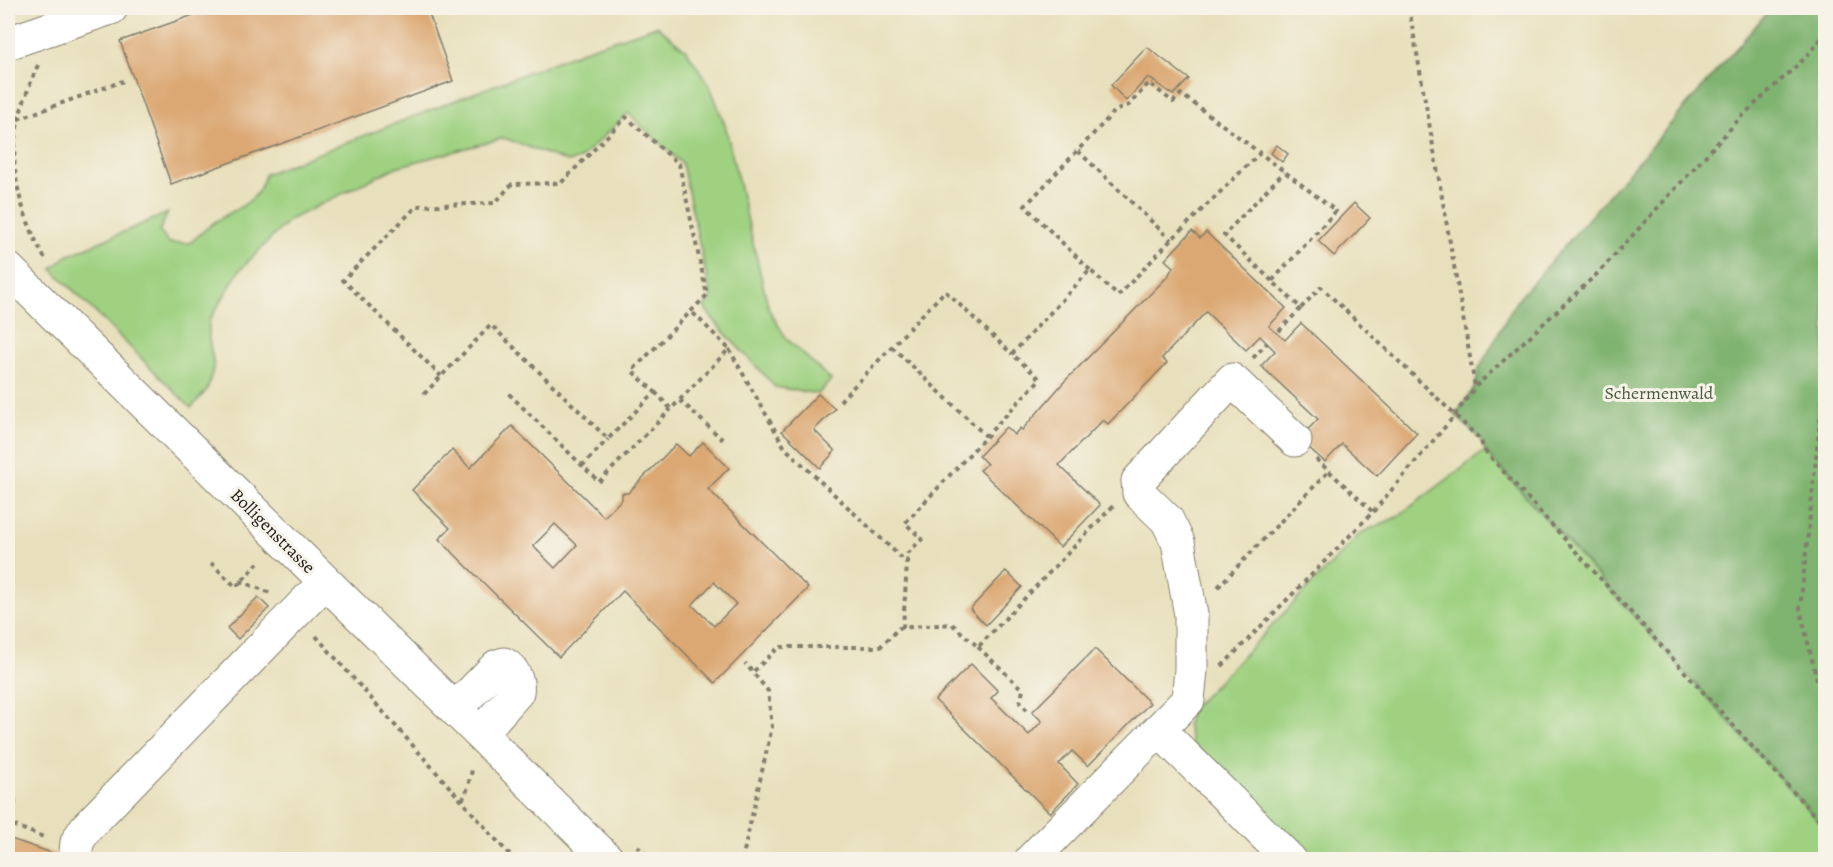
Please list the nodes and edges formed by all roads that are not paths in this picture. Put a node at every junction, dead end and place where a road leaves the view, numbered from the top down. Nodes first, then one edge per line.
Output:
1 (111, 8) edge
2 (8, 43) edge
3 (8, 269) edge
4 (1295, 440) road end
5 (325, 582) junction
6 (455, 709) junction
7 (1159, 730) junction
8 (480, 734) junction
9 (75, 854) edge
10 (608, 860) edge
11 (1031, 860) edge
12 (1290, 860) edge

1 - 2 lane
3 - 5 lane, Bolligenstrasse
4 - 7 lane
5 - 6 lane, Bolligenstrasse
5 - 9 lane
6 - 8 lane, Bolligenstrasse
6 - 8 lane
7 - 11 lane
7 - 12 lane
8 - 10 lane, Bolligenstrasse

